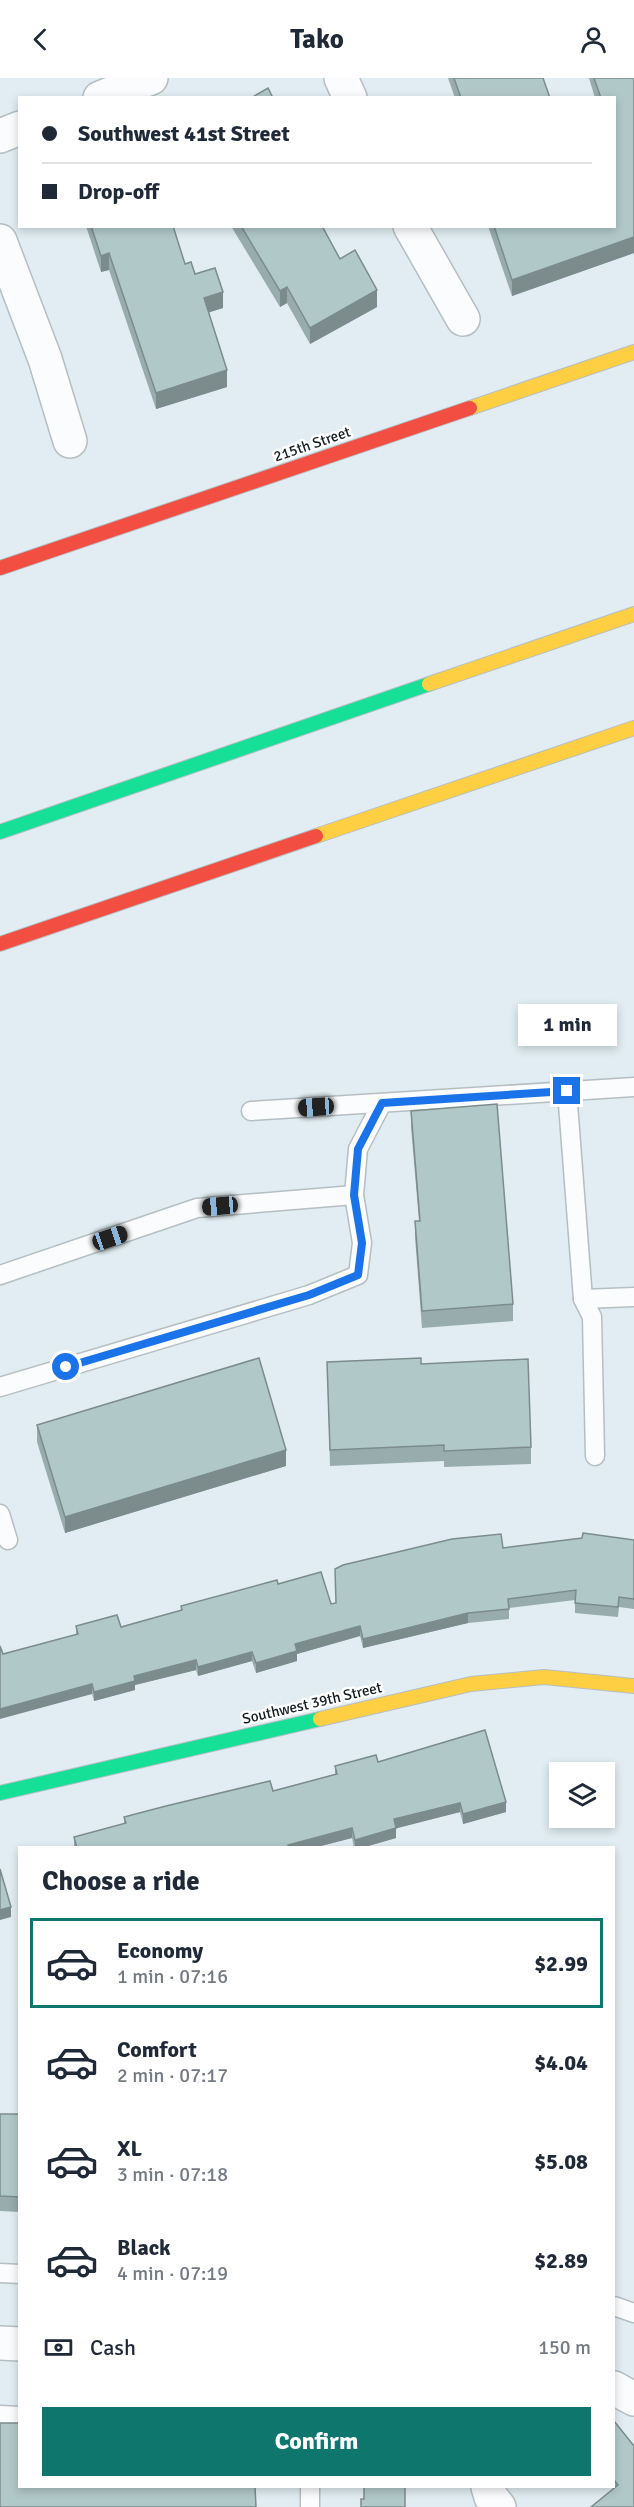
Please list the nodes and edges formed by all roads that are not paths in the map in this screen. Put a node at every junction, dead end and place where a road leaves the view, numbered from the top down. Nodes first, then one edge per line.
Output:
1 (151, 78) edge
2 (341, 78) edge
3 (105, 96) edge
4 (349, 96) edge
5 (18, 129) edge
6 (0, 136) edge
7 (411, 228) edge
8 (0, 241) edge
9 (464, 319) dead end
10 (634, 351) edge
11 (70, 441) dead end
12 (0, 568) edge
13 (634, 614) edge
14 (634, 728) edge
15 (0, 832) edge
16 (0, 944) edge
17 (634, 1087) edge
18 (567, 1091) junction
19 (382, 1103) junction
20 (251, 1111) dead end
21 (354, 1195) junction
22 (0, 1275) edge
23 (634, 1297) edge
24 (583, 1299) junction
25 (0, 1387) edge
26 (596, 1456) dead end
27 (0, 1514) edge
28 (8, 1540) dead end
29 (634, 1686) edge
30 (0, 1793) edge
31 (0, 2273) edge
32 (18, 2274) edge
33 (615, 2306) edge
34 (633, 2311) edge
35 (0, 2343) edge
36 (18, 2344) edge
37 (615, 2389) edge
38 (634, 2399) edge
39 (0, 2415) edge
40 (18, 2416) edge
41 (310, 2488) edge
42 (488, 2488) edge
43 (310, 2507) edge
44 (499, 2507) edge

1 - 3 street
2 - 4 street
5 - 6 street
7 - 9 street
8 - 11 street
10 - 12 main road, 215th Street
13 - 15 main road
14 - 16 main road
17 - 18 lane
18 - 19 lane
18 - 24 lane
19 - 20 lane
19 - 21 lane
21 - 22 lane
21 - 25 lane
23 - 24 lane
24 - 26 lane
27 - 28 lane
29 - 30 main road, Southwest 39th Street
31 - 32 lane
33 - 34 lane
35 - 36 street
37 - 38 street
39 - 40 lane
41 - 43 lane
42 - 44 street

